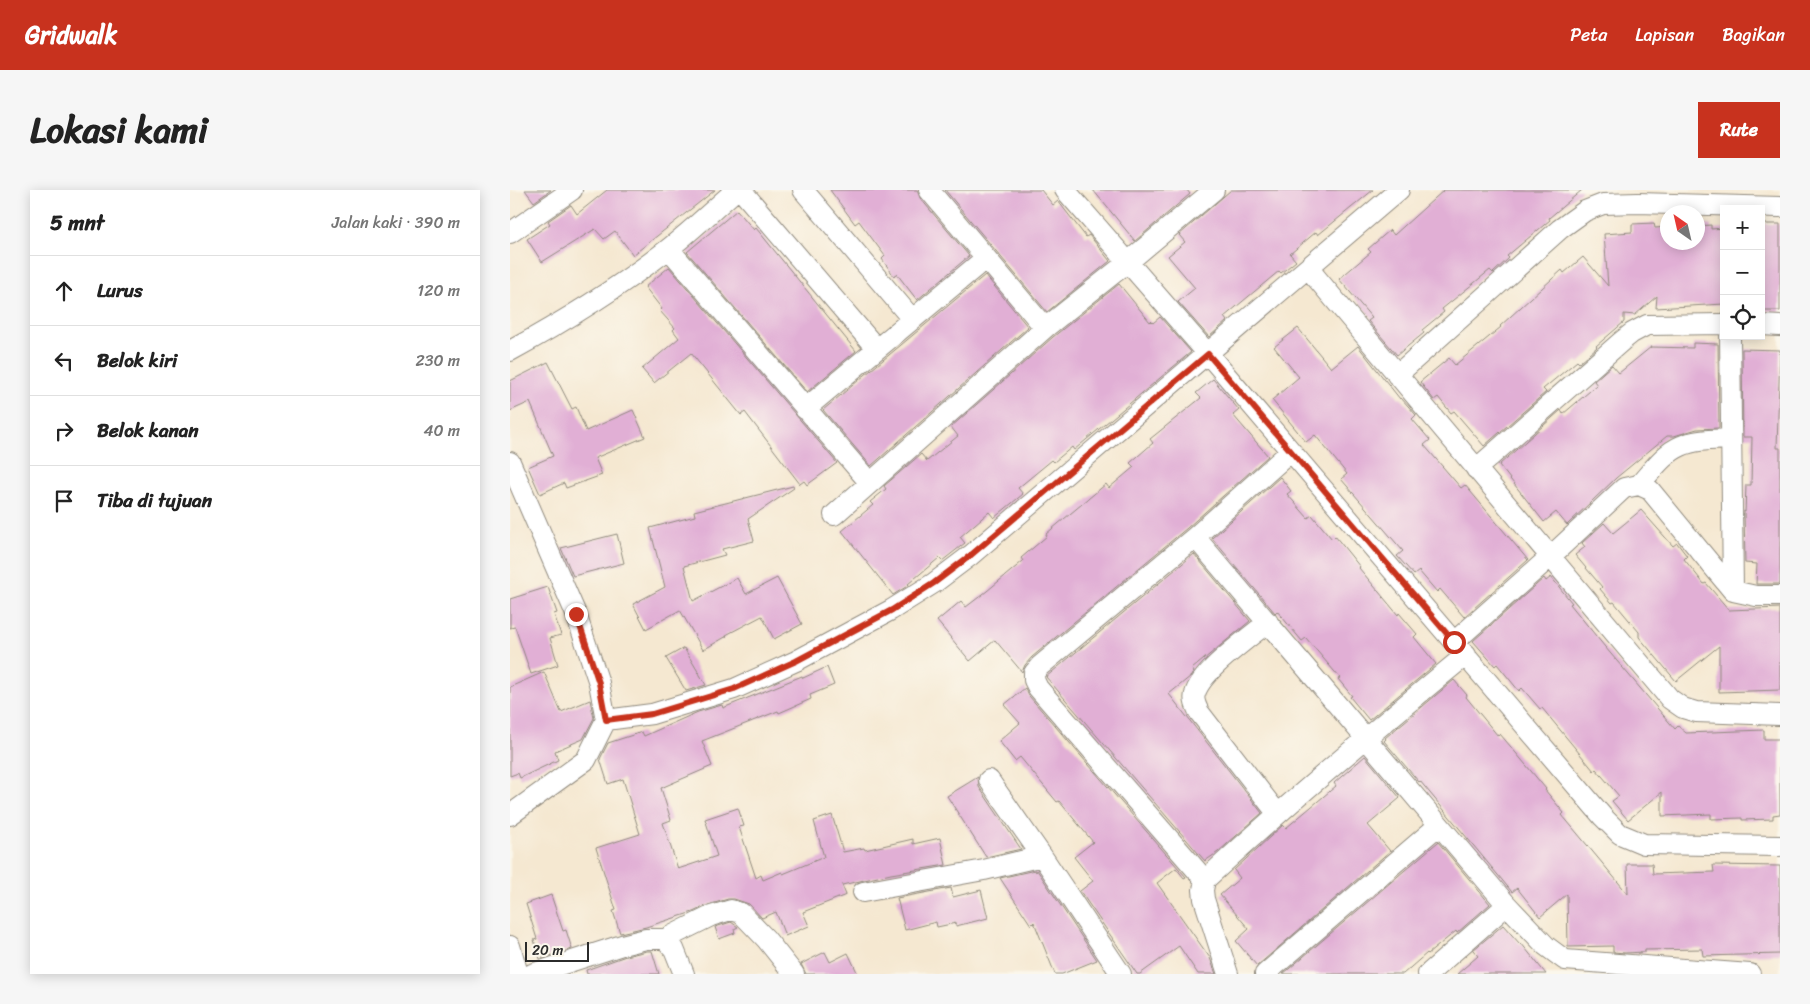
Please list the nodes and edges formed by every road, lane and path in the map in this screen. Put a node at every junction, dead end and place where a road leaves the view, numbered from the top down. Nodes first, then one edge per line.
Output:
1 (572, 190) edge
2 (736, 190) edge
3 (741, 190) edge
4 (803, 190) edge
5 (929, 190) edge
6 (1065, 190) edge
7 (1399, 190) edge
8 (1207, 192) edge
9 (1780, 207) edge
10 (510, 233) edge
11 (669, 248) junction
12 (986, 258) junction
13 (1128, 262) junction
14 (1308, 268) junction
15 (912, 320) junction
16 (1720, 324) edge
17 (1765, 325) edge
18 (1780, 326) edge
19 (1045, 328) junction
20 (1730, 340) edge
21 (876, 348) junction
22 (510, 351) edge
23 (1208, 354) junction
24 (1397, 374) junction
25 (805, 408) junction
26 (1731, 439) junction
27 (1290, 452) junction
28 (510, 462) edge
29 (1476, 469) junction
30 (870, 483) junction
31 (1639, 485) junction
32 (834, 515) dead end
33 (1195, 537) junction
34 (1550, 557) junction
35 (1733, 591) junction
36 (1780, 596) edge
37 (1268, 622) junction
38 (1460, 649) junction
39 (1780, 714) edge
40 (606, 720) junction
41 (1366, 737) junction
42 (989, 780) dead end
43 (1277, 813) junction
44 (510, 815) edge
45 (1439, 825) junction
46 (1780, 846) edge
47 (1042, 856) junction
48 (1205, 880) junction
49 (863, 892) dead end
50 (1507, 905) junction
51 (664, 939) junction
52 (510, 946) edge
53 (518, 974) edge
54 (532, 974) edge
55 (684, 974) edge
56 (794, 974) edge
57 (1120, 974) edge
58 (1228, 974) edge
59 (1265, 974) edge
60 (1428, 974) edge
61 (1738, 974) edge

1 - 10 street
2 - 11 street
3 - 21 street
4 - 15 street
5 - 12 street
6 - 13 street
7 - 14 street
8 - 13 street
9 - 24 street
11 - 22 street
11 - 25 street
12 - 15 street
12 - 19 street
13 - 19 street
13 - 23 street
14 - 23 street
14 - 24 street
15 - 21 street
16 - 29 street
17 - 18 street
19 - 30 street
20 - 26 street
21 - 25 street
23 - 27 street
23 - 40 street
24 - 29 street
25 - 30 street
26 - 31 street
26 - 35 street
27 - 33 street
27 - 38 street
28 - 40 street
29 - 34 street
30 - 32 street
31 - 34 street
31 - 35 street
33 - 37 street
33 - 48 street
34 - 38 street
34 - 39 street
35 - 36 street
37 - 41 street
37 - 43 street
38 - 41 street
38 - 46 street
40 - 44 street
41 - 43 street
41 - 45 street
42 - 47 street
43 - 48 street
45 - 50 street
45 - 59 street
47 - 49 street
47 - 57 street
48 - 58 street
50 - 60 street
50 - 61 street
51 - 54 street
51 - 55 street
51 - 56 street
52 - 53 street

